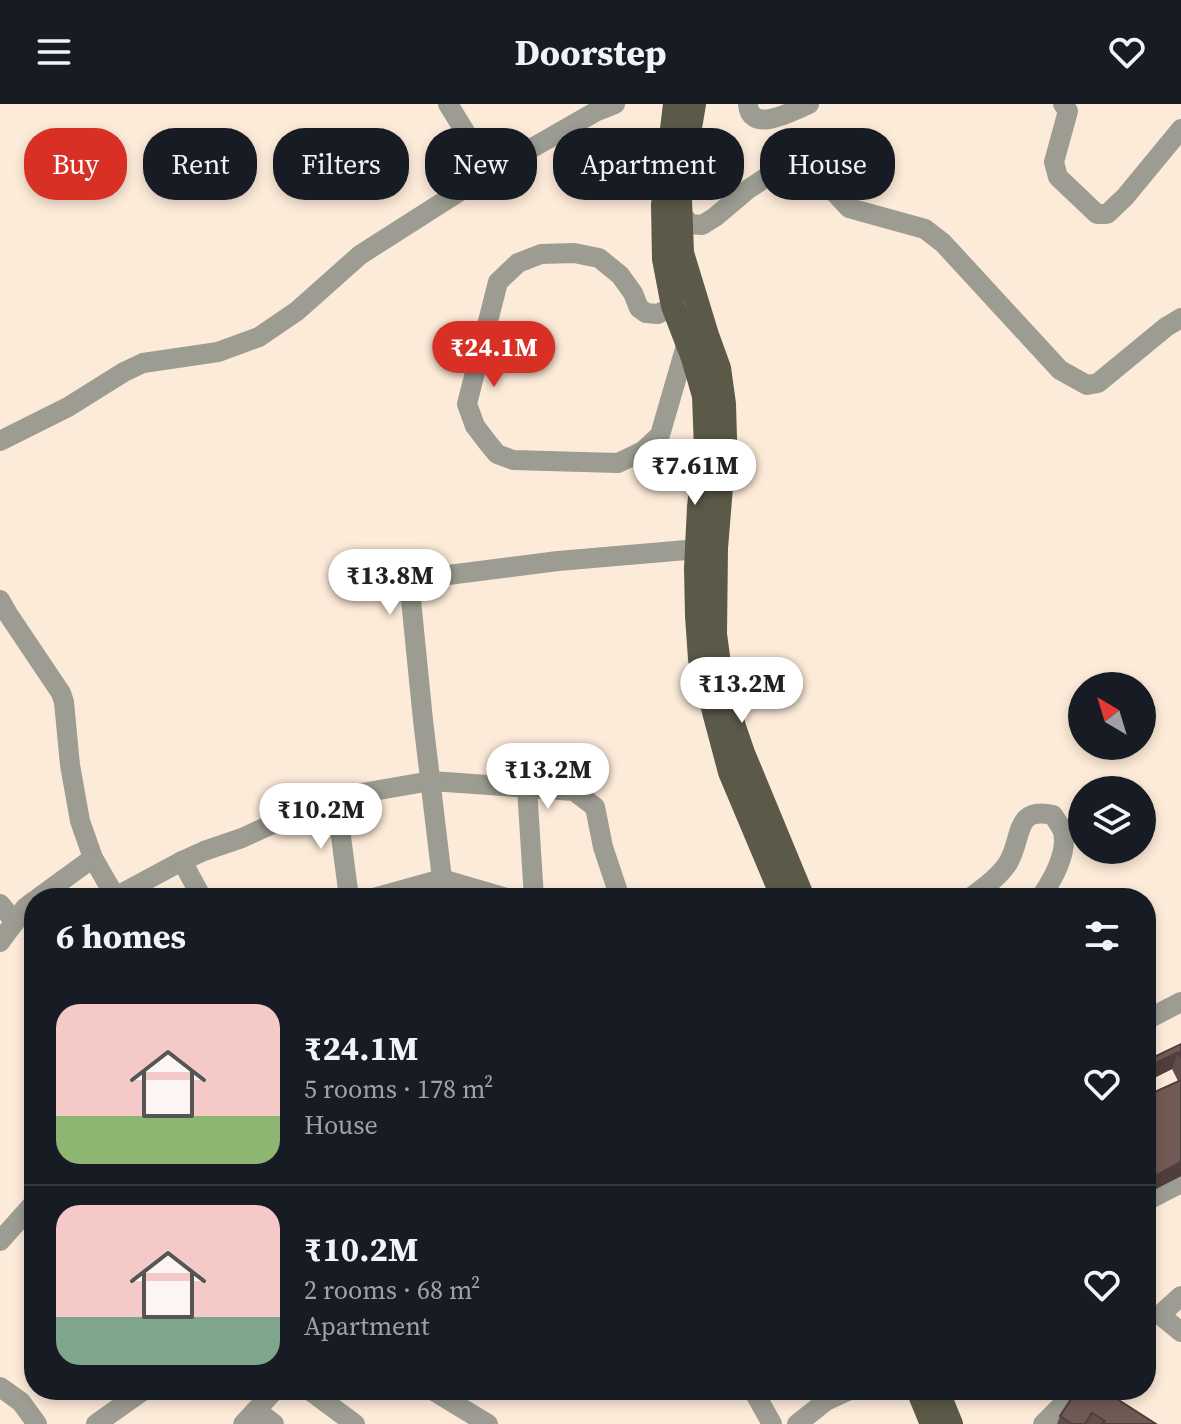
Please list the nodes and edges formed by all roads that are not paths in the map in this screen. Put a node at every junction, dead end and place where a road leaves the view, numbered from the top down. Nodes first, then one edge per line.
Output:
1 (448, 104) edge
2 (675, 104) edge
3 (694, 104) edge
4 (748, 104) edge
5 (809, 104) edge
6 (613, 105) edge
7 (1069, 106) edge
8 (463, 128) edge
9 (1181, 129) edge
10 (537, 145) edge
11 (446, 200) edge
12 (681, 213) junction
13 (673, 306) junction
14 (1181, 318) edge
15 (687, 342) junction
16 (0, 441) edge
17 (706, 548) junction
18 (0, 600) edge
19 (431, 781) junction
20 (527, 788) junction
21 (336, 798) junction
22 (93, 858) junction
23 (182, 861) junction
24 (442, 879) junction
25 (51, 888) edge
26 (110, 888) edge
27 (134, 888) edge
28 (197, 888) edge
29 (348, 888) edge
30 (410, 888) edge
31 (473, 888) edge
32 (533, 888) edge
33 (617, 888) edge
34 (779, 888) edge
35 (799, 888) edge
36 (983, 888) edge
37 (1047, 888) edge
38 (0, 904) edge
39 (24, 909) edge
40 (15, 922) junction
41 (0, 942) edge
42 (1181, 1002) edge
43 (1156, 1015) edge
44 (1181, 1183) edge
45 (1156, 1196) edge
46 (24, 1214) edge
47 (0, 1241) edge
48 (1181, 1296) edge
49 (1156, 1317) edge
50 (1156, 1321) edge
51 (1181, 1332) edge
52 (0, 1387) edge
53 (130, 1400) edge
54 (265, 1400) edge
55 (323, 1400) edge
56 (448, 1400) edge
57 (759, 1400) edge
58 (828, 1400) edge
59 (922, 1400) edge
60 (941, 1400) edge
61 (1067, 1400) edge
62 (249, 1417) edge
63 (37, 1424) edge
64 (96, 1424) edge
65 (274, 1424) edge
66 (355, 1424) edge
67 (488, 1424) edge
68 (772, 1424) edge
69 (797, 1424) edge
70 (932, 1424) edge
71 (951, 1424) edge
72 (1043, 1424) edge

1 - 8 street
2 - 13 main road
3 - 12 main road
4 - 5 street
6 - 10 street
7 - 9 street
11 - 16 street
12 - 14 street
12 - 17 main road
13 - 15 main road
13 - 15 street
15 - 17 main road
17 - 19 street
17 - 34 main road
17 - 35 main road
18 - 22 street
19 - 20 street
19 - 21 street
19 - 24 street
20 - 32 street
20 - 33 street
21 - 23 street
21 - 29 street
22 - 25 street
22 - 26 street
23 - 27 street
23 - 28 street
24 - 30 street
24 - 31 street
36 - 37 street
38 - 40 street
39 - 40 street
40 - 41 street
42 - 43 street
44 - 45 street
46 - 47 street
48 - 49 street
50 - 51 street
52 - 63 street
53 - 64 street
54 - 62 street
55 - 66 street
56 - 67 street
57 - 68 street
58 - 69 street
59 - 70 main road
60 - 71 main road
61 - 72 street
62 - 65 street

